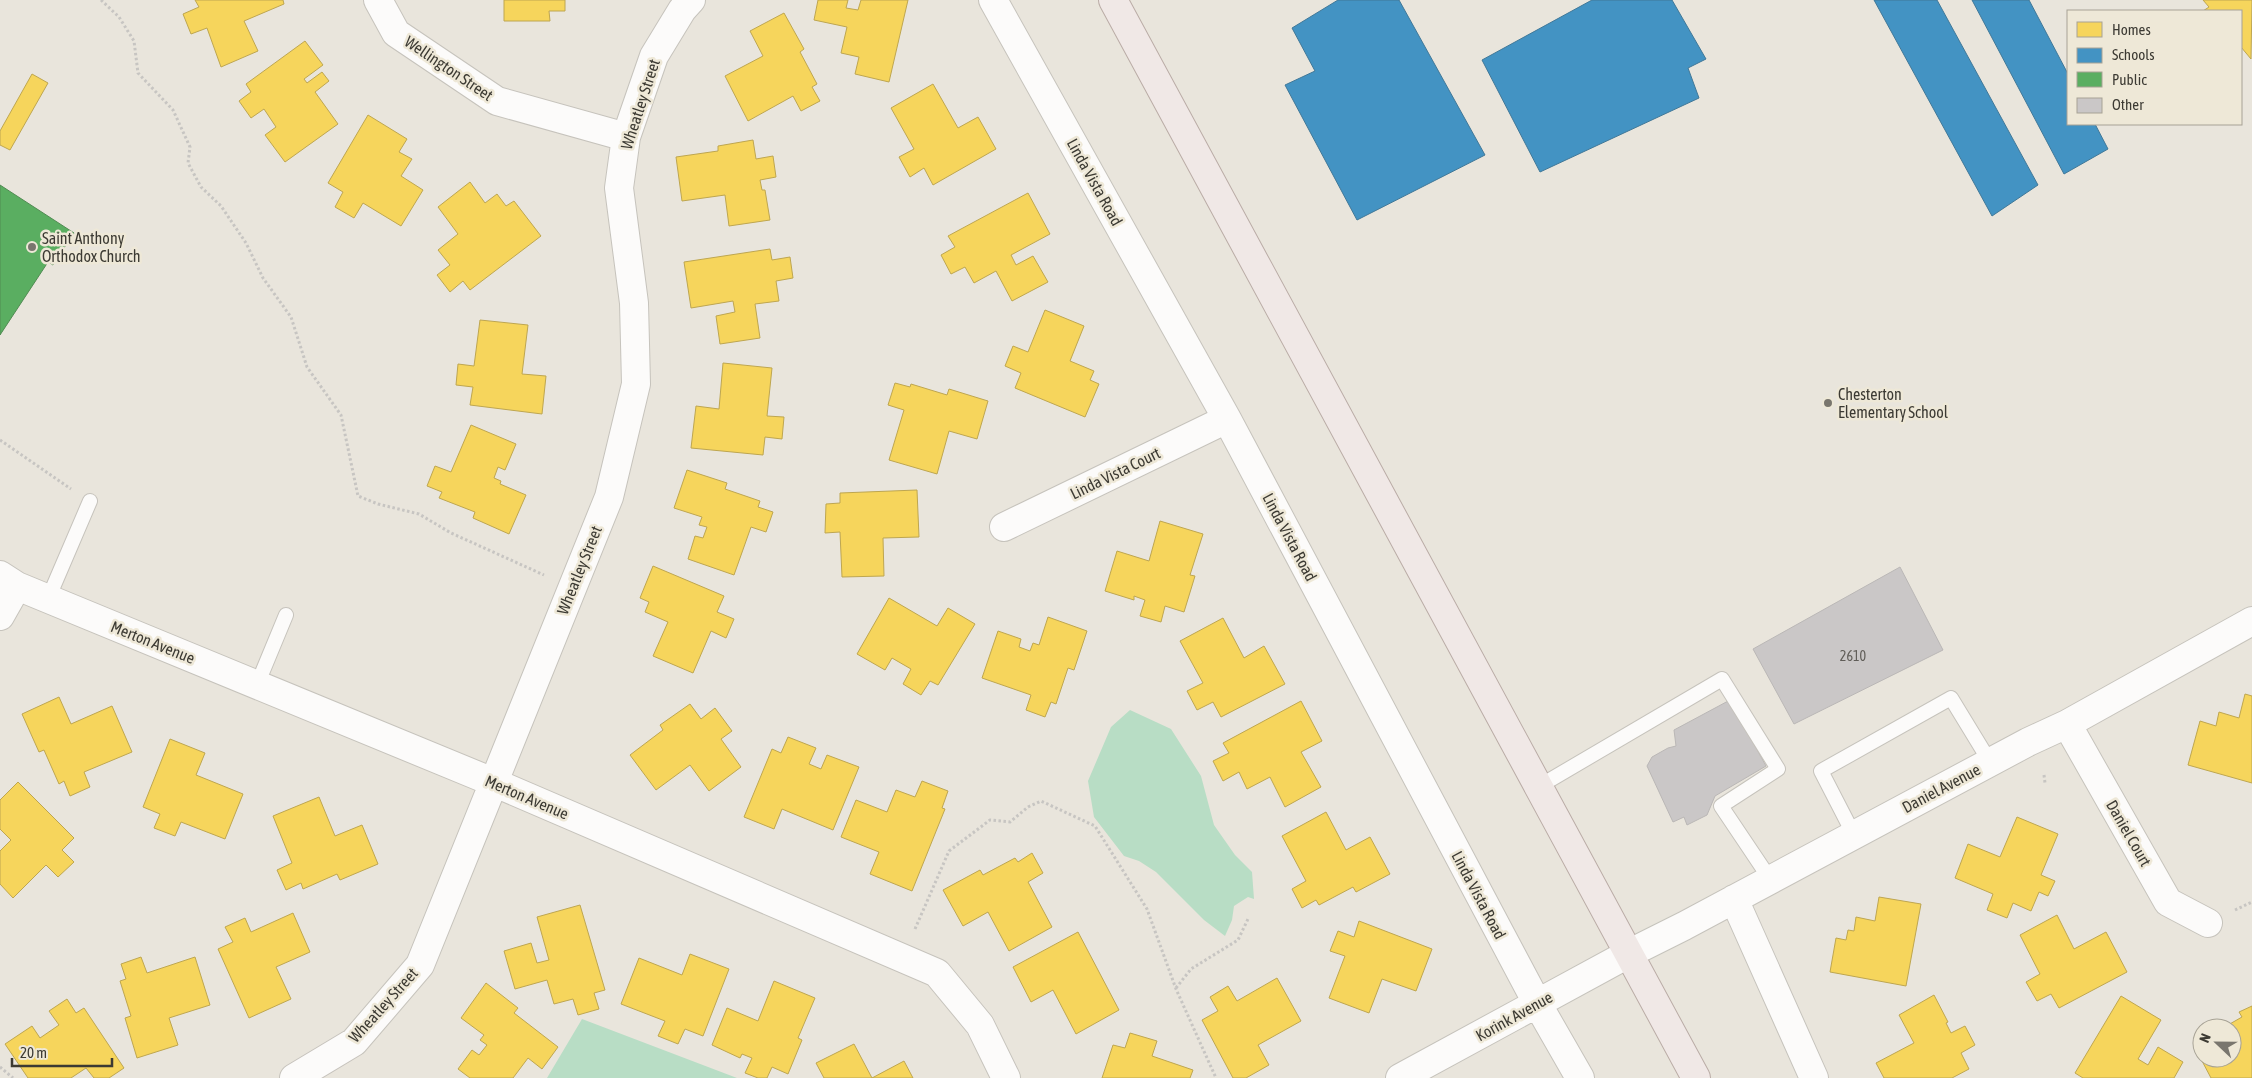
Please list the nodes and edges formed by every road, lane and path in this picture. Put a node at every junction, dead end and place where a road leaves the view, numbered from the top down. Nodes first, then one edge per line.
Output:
1 (101, 0) edge
2 (378, 0) edge
3 (691, 0) edge
4 (992, 0) edge
5 (1113, 0) edge
6 (626, 138) junction
7 (1227, 419) junction
8 (0, 440) edge
9 (90, 501) joint
10 (1004, 527) dead end
11 (9, 580) edge
12 (571, 589) junction
13 (48, 599) junction
14 (286, 615) dead end
15 (0, 616) edge
16 (2252, 621) edge
17 (257, 685) junction
18 (2067, 724) junction
19 (1990, 762) junction
20 (2044, 775) dead end
21 (494, 782) junction
22 (2045, 783) dead end
23 (1538, 787) junction
24 (1854, 835) junction
25 (1770, 879) junction
26 (1734, 899) junction
27 (1248, 920) dead end
28 (2208, 923) dead end
29 (1628, 954) junction
30 (899, 956) junction
31 (1176, 989) junction
32 (1537, 1003) junction
33 (0, 1067) edge
34 (13, 1078) edge
35 (294, 1078) edge
36 (1006, 1078) edge
37 (1216, 1078) edge
38 (1400, 1078) edge
39 (1580, 1078) edge
40 (1696, 1078) edge
41 (1814, 1078) edge

1 - 12 path
2 - 6 street, Wellington Street
3 - 6 street, Wheatley Street
4 - 7 street, Linda Vista Road
5 - 23 main road
6 - 12 street, Wheatley Street
7 - 10 street, Linda Vista Court
7 - 32 street, Linda Vista Road
8 - 9 path
9 - 13 lane
11 - 13 street, Merton Avenue
11 - 15 street
12 - 21 street, Wheatley Street
13 - 17 street, Merton Avenue
14 - 17 lane
16 - 18 street, Daniel Avenue
17 - 21 street, Merton Avenue
18 - 19 street, Daniel Avenue
18 - 28 street, Daniel Court
19 - 24 street, Daniel Avenue
19 - 24 lane
20 - 22 path
21 - 30 street, Merton Avenue
21 - 35 street, Wheatley Street
23 - 25 lane
23 - 29 main road
24 - 25 street, Daniel Avenue
25 - 26 street, Daniel Avenue
26 - 29 street, Daniel Avenue
26 - 41 street
27 - 31 path
29 - 32 street, Korink Avenue
29 - 40 main road
30 - 31 path
30 - 36 street, Merton Avenue
31 - 37 path
32 - 38 street, Korink Avenue
32 - 39 street, Linda Vista Road
33 - 34 path

